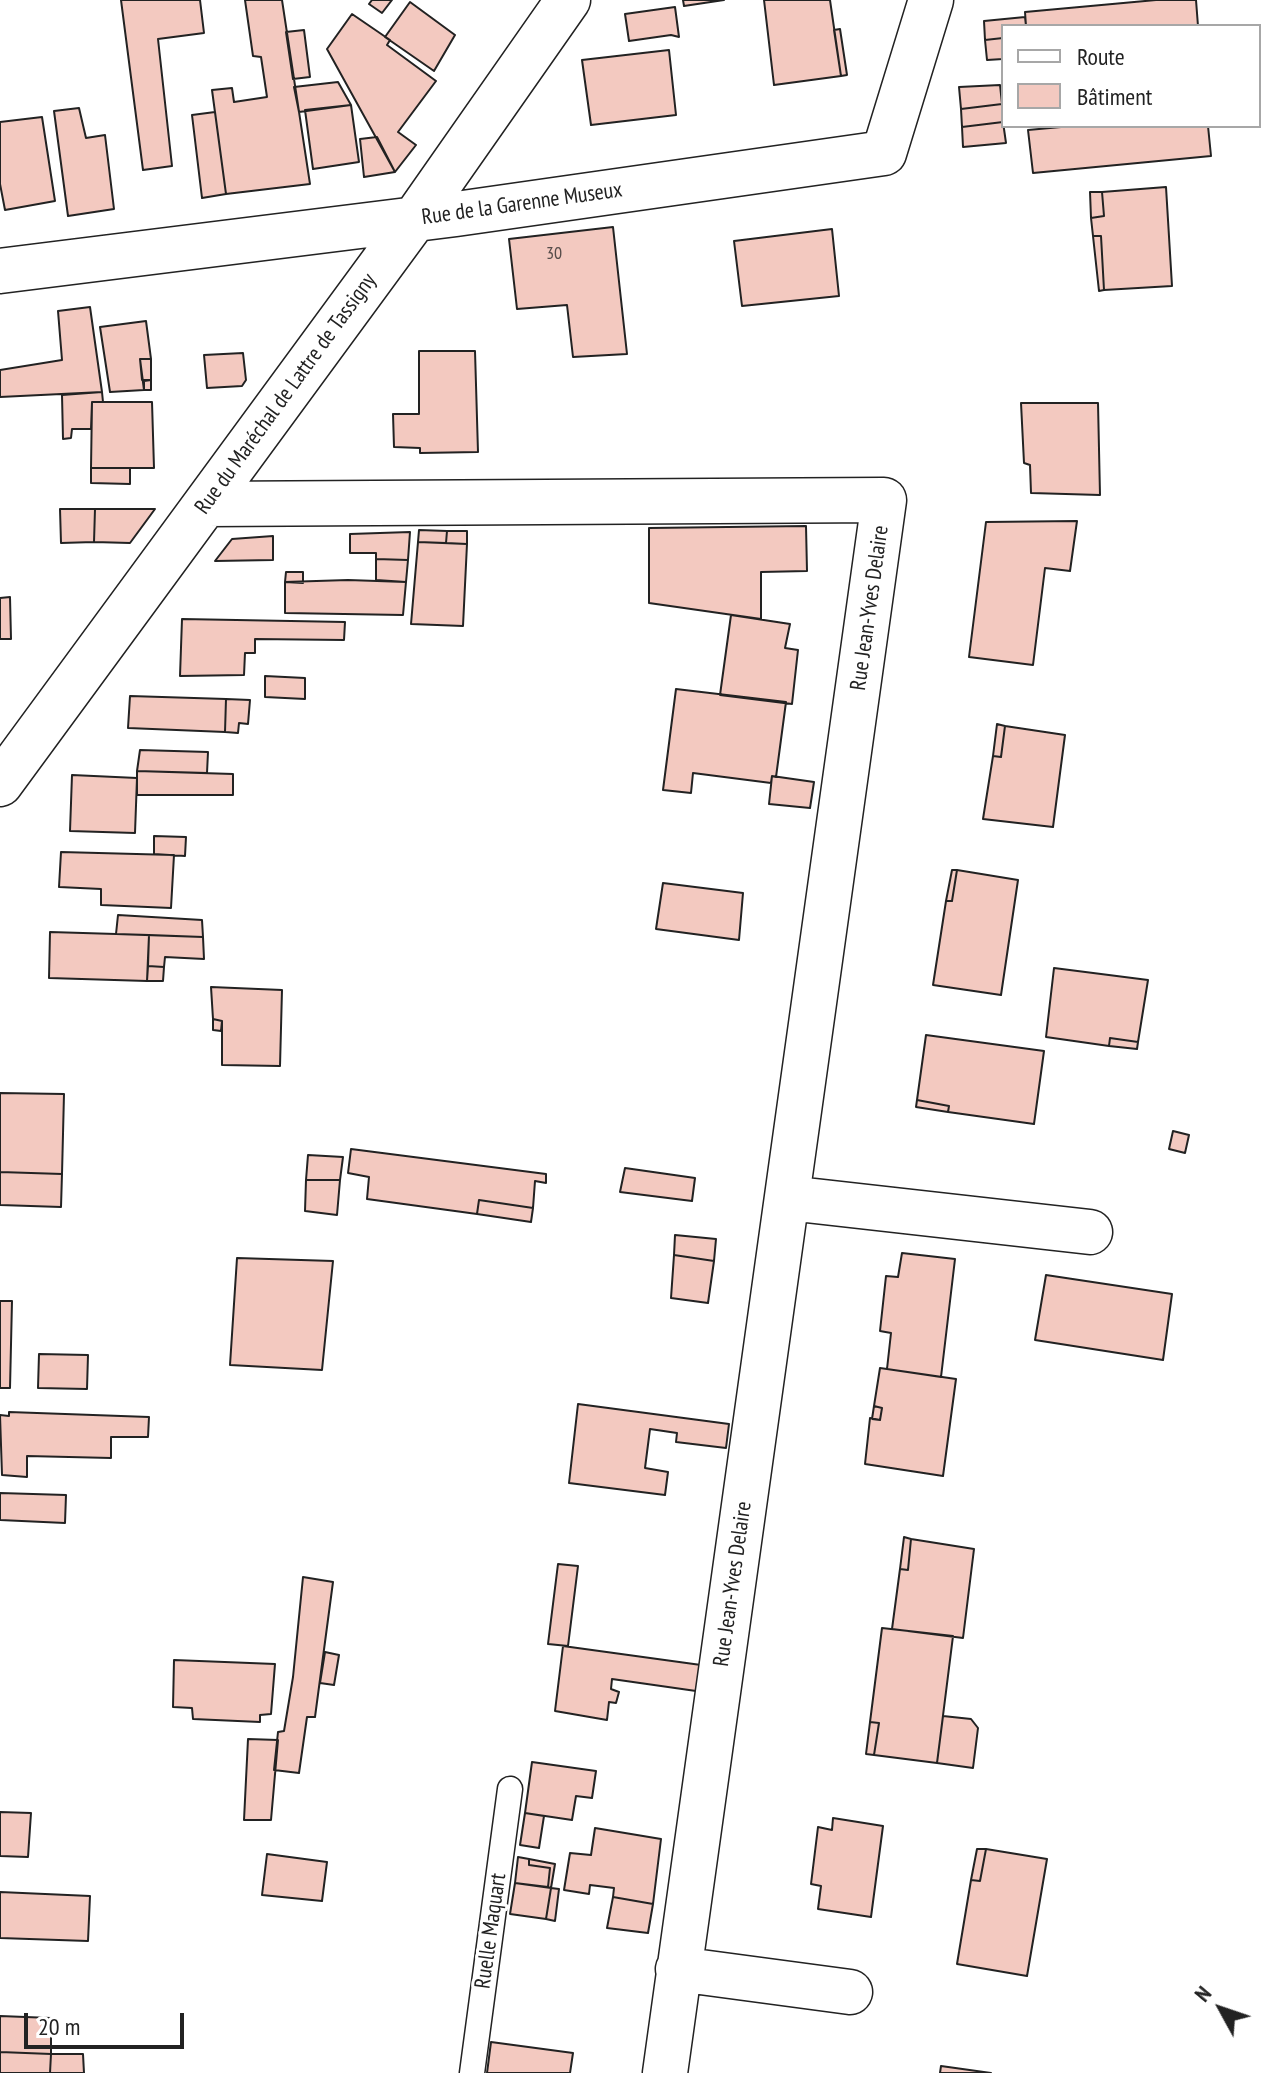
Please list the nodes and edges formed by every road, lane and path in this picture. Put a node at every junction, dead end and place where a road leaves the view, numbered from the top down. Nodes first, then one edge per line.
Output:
1 (568, 0) edge
2 (931, 0) edge
3 (414, 220) junction
4 (0, 271) edge
5 (206, 504) junction
6 (0, 784) edge
7 (788, 1198) junction
8 (1090, 1232) dead end
9 (510, 1789) dead end
10 (678, 1969) junction
11 (850, 1992) dead end
12 (472, 2073) edge
13 (665, 2073) edge

1 - 3 street, Rue du Maréchal de Lattre de Tassigny
2 - 3 street, Rue de la Garenne Museux
3 - 4 street, Rue de la Garenne Museux
3 - 5 street, Rue du Maréchal de Lattre de Tassigny
5 - 6 street, Rue du Maréchal de Lattre de Tassigny
5 - 7 street, Rue Jean-Yves Delaire
7 - 8 street
7 - 10 street, Rue Jean-Yves Delaire
9 - 12 lane, Ruelle Maquart
10 - 11 street
10 - 13 street, Rue Jean-Yves Delaire

